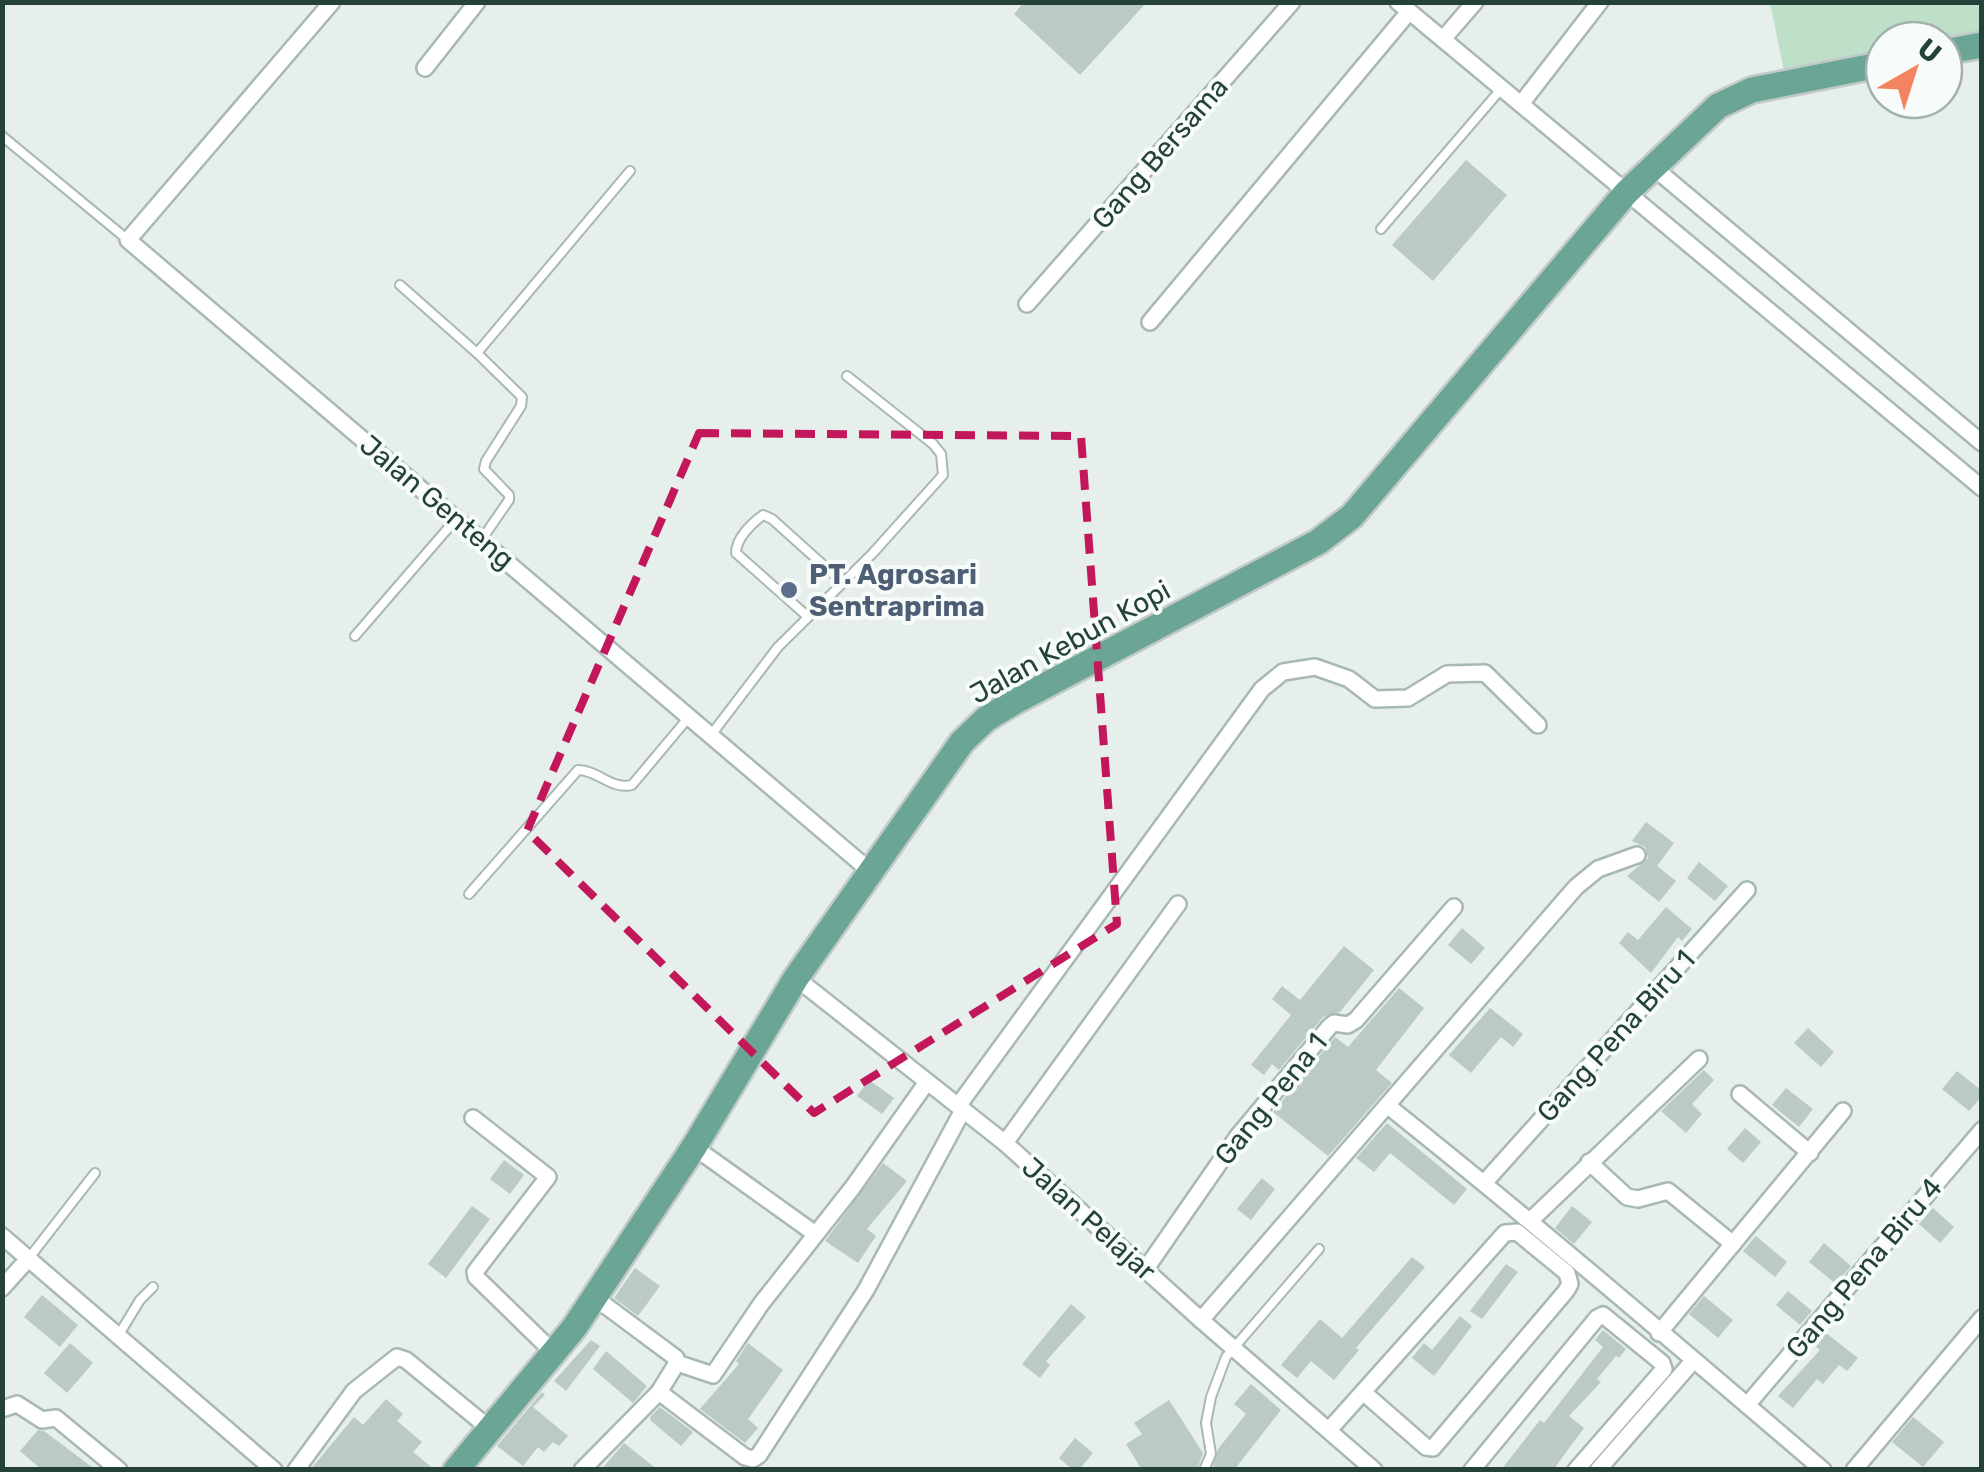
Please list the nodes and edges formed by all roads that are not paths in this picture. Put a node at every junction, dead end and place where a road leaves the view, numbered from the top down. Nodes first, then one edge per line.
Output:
1 (332, 2) edge
2 (477, 2) edge
3 (1292, 2) edge
4 (1474, 2) edge
5 (1600, 2) edge
6 (1403, 8) edge
7 (1442, 39) junction
8 (425, 68) dead end
9 (1864, 68) edge
10 (1502, 88) junction
11 (1522, 104) junction
12 (2, 136) edge
13 (1653, 167) junction
14 (630, 172) dead end
15 (1626, 193) junction
16 (1381, 229) dead end
17 (128, 240) junction
18 (400, 285) dead end
19 (1027, 304) dead end
20 (1150, 322) dead end
21 (477, 352) junction
22 (846, 376) dead end
23 (1982, 443) edge
24 (1982, 488) edge
25 (456, 518) junction
26 (482, 539) junction
27 (841, 581) junction
28 (807, 616) junction
29 (355, 636) dead end
30 (689, 717) junction
31 (1538, 726) dead end
32 (711, 735) junction
33 (1637, 855) dead end
34 (870, 871) junction
35 (1747, 890) dead end
36 (470, 894) dead end
37 (1178, 904) dead end
38 (1454, 907) dead end
39 (796, 978) junction
40 (1699, 1058) dead end
41 (926, 1082) junction
42 (1740, 1094) dead end
43 (1388, 1106) junction
44 (960, 1108) junction
45 (1843, 1111) dead end
46 (472, 1118) dead end
47 (1982, 1130) edge
48 (1006, 1143) junction
49 (694, 1147) junction
50 (1810, 1153) junction
51 (1589, 1162) junction
52 (95, 1173) dead end
53 (1484, 1182) junction
54 (1531, 1220) junction
55 (814, 1233) junction
56 (2, 1236) edge
57 (1733, 1244) junction
58 (1318, 1250) dead end
59 (28, 1258) junction
60 (1145, 1270) junction
61 (153, 1287) dead end
62 (2, 1288) edge
63 (594, 1297) junction
64 (1982, 1318) edge
65 (1202, 1320) junction
66 (1660, 1334) junction
67 (118, 1336) junction
68 (1232, 1347) junction
69 (555, 1354) junction
70 (1692, 1360) junction
71 (677, 1363) junction
72 (659, 1392) junction
73 (1364, 1392) junction
74 (1747, 1406) junction
75 (2, 1409) edge
76 (490, 1429) junction
77 (1329, 1430) junction
78 (1808, 1456) junction
79 (1473, 1469) edge
80 (118, 1470) edge
81 (274, 1470) edge
82 (296, 1470) edge
83 (456, 1470) edge
84 (582, 1470) edge
85 (1204, 1470) edge
86 (1374, 1470) edge
87 (1576, 1470) edge
88 (1598, 1470) edge
89 (1795, 1470) edge
90 (1823, 1470) edge
91 (1854, 1470) edge

1 - 17 street
2 - 8 street
3 - 19 street, Gang Bersama
4 - 7 street
5 - 11 street
6 - 7 street
6 - 20 street
7 - 10 street
9 - 13 main road, Jalan Kebun Kopi
10 - 11 street
10 - 16 lane
11 - 15 street
12 - 17 lane, Jalan Genteng
13 - 15 main road, Jalan Kebun Kopi
13 - 23 street
14 - 21 lane
15 - 24 street
15 - 34 main road, Jalan Kebun Kopi
17 - 25 street, Jalan Genteng
18 - 21 lane
21 - 26 lane
22 - 27 lane
25 - 26 street, Jalan Genteng
25 - 29 lane
26 - 30 street, Jalan Genteng
27 - 28 lane
27 - 28 lane
28 - 32 lane
30 - 32 street, Jalan Genteng
30 - 36 lane
31 - 44 street
32 - 34 street, Jalan Genteng
33 - 43 street
34 - 39 main road, Jalan Kebun Kopi
35 - 53 street, Gang Pena Biru 1
37 - 48 street
38 - 60 street, Gang Pena 1
39 - 41 street, Jalan Pelajar
39 - 49 main road, Jalan Kebun Kopi
40 - 51 street
41 - 44 street, Jalan Pelajar
41 - 55 street
42 - 50 street
43 - 53 street
43 - 65 street
44 - 48 street, Jalan Pelajar
44 - 72 street
45 - 50 street
46 - 69 street
47 - 74 street, Gang Pena Biru 4
48 - 60 street, Jalan Pelajar
49 - 55 street
49 - 63 main road, Jalan Kebun Kopi
50 - 57 street
51 - 54 street
51 - 57 street
52 - 59 lane
53 - 54 street
54 - 66 street
55 - 71 street
56 - 59 street
57 - 66 street
58 - 68 lane
59 - 62 street
59 - 67 street
60 - 65 street, Jalan Pelajar
61 - 67 lane
63 - 69 main road, Jalan Kebun Kopi
63 - 71 street
64 - 91 street
65 - 68 street, Jalan Pelajar
66 - 70 street
67 - 81 street
68 - 77 street, Jalan Pelajar
68 - 85 lane
69 - 76 main road, Jalan Kebun Kopi
70 - 74 street
70 - 88 street
71 - 72 street
72 - 84 street
73 - 73 street
73 - 77 street
74 - 78 street
75 - 80 street
76 - 82 street
76 - 83 main road, Jalan Kebun Kopi
77 - 86 street, Jalan Pelajar
78 - 89 street
78 - 90 street
79 - 87 street

